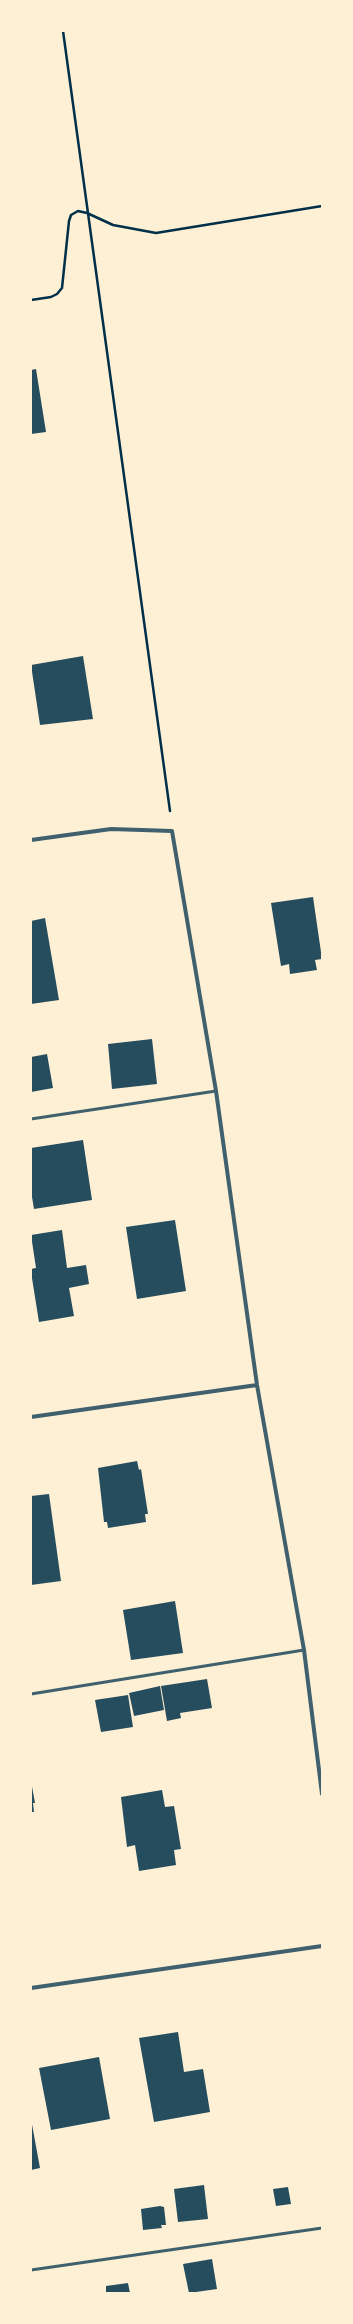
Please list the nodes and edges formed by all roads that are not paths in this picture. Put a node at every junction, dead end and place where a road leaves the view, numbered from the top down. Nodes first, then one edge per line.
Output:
1 (31, 840) edge
2 (216, 1091) junction
3 (31, 1119) edge
4 (257, 1385) junction
5 (31, 1417) edge
6 (304, 1650) junction
7 (31, 1694) edge
8 (322, 1794) edge
9 (322, 1946) edge
10 (31, 1988) edge
11 (322, 2228) edge
12 (31, 2270) edge

1 - 2 street
2 - 3 lane
2 - 4 street
4 - 5 street
4 - 6 street
6 - 7 lane
6 - 8 street
9 - 10 street
11 - 12 lane

